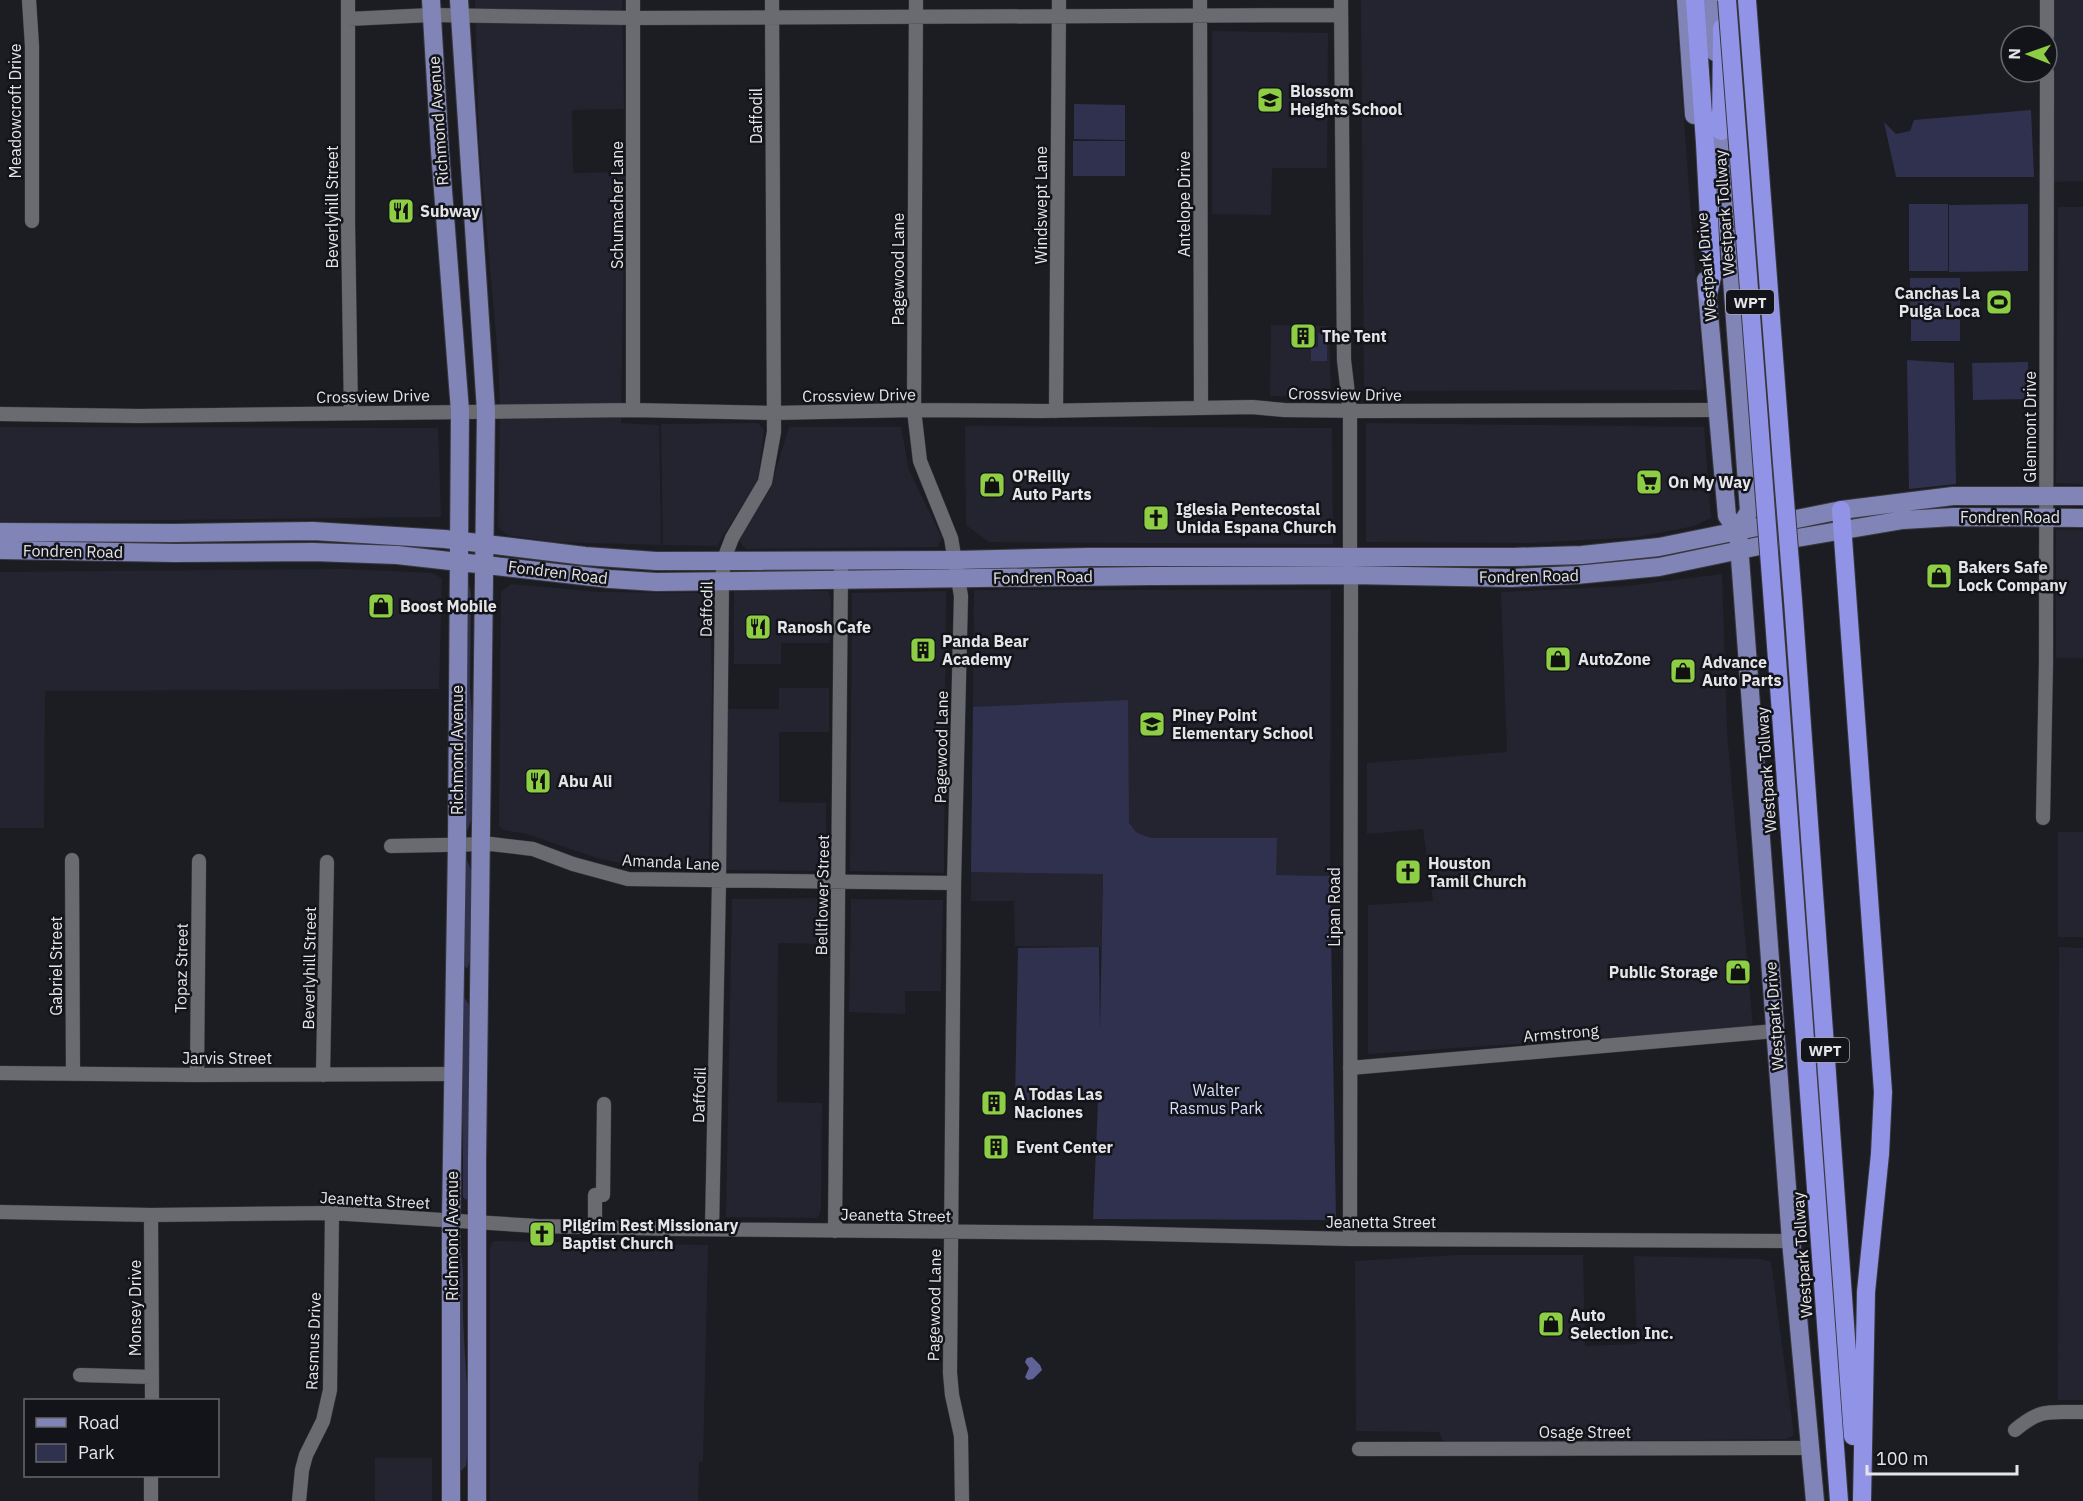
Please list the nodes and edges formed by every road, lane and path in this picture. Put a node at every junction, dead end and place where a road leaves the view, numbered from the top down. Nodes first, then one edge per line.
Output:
1 (29, 0) edge
2 (348, 0) edge
3 (633, 0) edge
4 (772, 0) edge
5 (916, 0) edge
6 (1059, 0) edge
7 (1200, 0) edge
8 (1341, 0) edge
9 (1686, 0) edge
10 (1695, 0) edge
11 (1711, 0) edge
12 (1725, 0) edge
13 (1747, 0) edge
14 (2047, 0) edge
15 (431, 8) edge
16 (459, 8) edge
17 (1200, 15) junction
18 (1341, 15) junction
19 (772, 16) junction
20 (916, 16) junction
21 (1059, 16) junction
22 (633, 18) junction
23 (348, 19) junction
24 (2047, 24) edge
25 (2047, 84) edge
26 (1721, 131) junction
27 (468, 149) junction
28 (440, 151) junction
29 (32, 221) dead end
30 (477, 280) junction
31 (451, 282) junction
32 (1708, 283) junction
33 (1741, 386) junction
34 (1201, 408) junction
35 (633, 410) junction
36 (914, 410) junction
37 (1718, 410) junction
38 (460, 411) junction
39 (486, 411) junction
40 (1056, 411) junction
41 (1350, 411) junction
42 (351, 413) junction
43 (773, 413) junction
44 (0, 414) edge
45 (2046, 495) junction
46 (2083, 496) edge
47 (1841, 510) junction
48 (2046, 517) junction
49 (2083, 518) edge
50 (1843, 530) junction
51 (291, 531) junction
52 (1738, 531) junction
53 (0, 532) edge
54 (126, 532) junction
55 (458, 541) junction
56 (485, 544) junction
57 (0, 550) edge
58 (1633, 550) junction
59 (1740, 550) junction
60 (126, 552) junction
61 (291, 552) junction
62 (1088, 557) junction
63 (1213, 557) junction
64 (1513, 557) junction
65 (724, 559) junction
66 (841, 559) junction
67 (955, 560) junction
68 (458, 562) junction
69 (484, 564) junction
70 (1350, 566) junction
71 (1633, 570) junction
72 (1087, 576) junction
73 (1212, 576) junction
74 (1512, 578) junction
75 (958, 579) junction
76 (722, 581) junction
77 (841, 581) junction
78 (2043, 818) dead end
79 (457, 844) junction
80 (481, 844) junction
81 (391, 846) dead end
82 (72, 860) dead end
83 (199, 861) dead end
84 (327, 862) dead end
85 (719, 880) junction
86 (839, 882) junction
87 (954, 883) junction
88 (1775, 1031) junction
89 (1350, 1068) junction
90 (0, 1073) edge
91 (73, 1073) junction
92 (454, 1074) junction
93 (197, 1075) junction
94 (323, 1075) junction
95 (604, 1104) dead end
96 (0, 1212) edge
97 (332, 1213) junction
98 (151, 1215) junction
99 (451, 1220) junction
100 (478, 1222) junction
101 (594, 1227) junction
102 (712, 1229) junction
103 (835, 1231) junction
104 (952, 1232) junction
105 (1350, 1239) junction
106 (1791, 1241) junction
107 (80, 1376) dead end
108 (152, 1377) junction
109 (152, 1399) edge
110 (2083, 1413) edge
111 (2016, 1430) dead end
112 (1810, 1448) junction
113 (1359, 1449) dead end
114 (151, 1477) edge
115 (151, 1501) edge
116 (299, 1501) edge
117 (451, 1501) edge
118 (477, 1501) edge
119 (962, 1501) edge
120 (1815, 1501) edge
121 (1839, 1501) edge
122 (1860, 1501) edge

1 - 29 street, Meadowcroft Drive
2 - 23 street, Beverlyhill Street
3 - 22 street, Schumacher Lane
4 - 19 street, Daffodil
5 - 20 street, Pagewood Lane
6 - 21 street, Windswept Lane
7 - 17 street, Antelope Drive
8 - 18 street, Lipan Road
9 - 32 main road, Westpark Drive
10 - 32 highway
11 - 26 main road, Westpark Drive
12 - 26 highway
12 - 121 highway, Westpark Tollway / WPT, bridge
13 - 122 highway, WPT, bridge
14 - 24 street
15 - 16 street
15 - 23 street
15 - 28 main road, Richmond Avenue
16 - 22 street
16 - 27 main road, Richmond Avenue
17 - 18 street
17 - 21 street
17 - 34 street, Antelope Drive
18 - 41 street, Lipan Road
19 - 20 street
19 - 22 street
19 - 43 street, Daffodil
20 - 21 street
20 - 36 street, Pagewood Lane
21 - 40 street, Windswept Lane
22 - 35 street, Schumacher Lane
23 - 42 street, Beverlyhill Street
25 - 45 street, Glenmont Drive
26 - 33 main road, Westpark Drive
27 - 28 main road
27 - 30 main road, Richmond Avenue
28 - 31 main road, Richmond Avenue
30 - 31 main road
30 - 39 main road, Richmond Avenue
31 - 38 main road, Richmond Avenue
32 - 33 main road
32 - 37 main road, Westpark Drive
33 - 52 main road, Westpark Drive
34 - 40 street, Crossview Drive
34 - 41 street, Crossview Drive
35 - 39 street, Crossview Drive
35 - 43 street, Crossview Drive
36 - 40 street, Crossview Drive
36 - 43 street, Crossview Drive
36 - 67 street, Pagewood Lane
37 - 41 street, Crossview Drive
37 - 52 main road, Westpark Drive
38 - 39 street, Crossview Drive
38 - 42 street, Crossview Drive
38 - 55 main road, Richmond Avenue
39 - 56 main road, Richmond Avenue
41 - 70 street, Lipan Road
42 - 44 street, Crossview Drive
43 - 65 street, Daffodil
45 - 46 main road, Fondren Road
45 - 47 main road, Fondren Road
45 - 48 street, Glenmont Drive
47 - 50 highway
47 - 52 main road, Fondren Road
48 - 49 main road, Fondren Road
48 - 50 main road, Fondren Road
48 - 78 street, Glenmont Drive
50 - 59 main road, Fondren Road
50 - 122 highway
51 - 54 main road, Fondren Road
51 - 55 main road, Fondren Road
51 - 61 main road
52 - 58 main road, Fondren Road
52 - 59 main road, Westpark Drive
53 - 54 main road, Fondren Road
54 - 60 main road
55 - 56 main road, Fondren Road
55 - 68 main road, Richmond Avenue
56 - 65 main road, Fondren Road
56 - 69 main road, Richmond Avenue
57 - 60 main road, Fondren Road
58 - 64 main road, Fondren Road
58 - 71 main road
59 - 71 main road, Fondren Road
59 - 88 main road, Westpark Drive
60 - 61 main road, Fondren Road
61 - 68 main road, Fondren Road
62 - 63 main road, Fondren Road
62 - 67 main road, Fondren Road
62 - 72 main road
63 - 70 main road, Fondren Road
63 - 73 main road
64 - 70 main road, Fondren Road
64 - 74 main road
65 - 66 main road, Fondren Road
65 - 76 street, Daffodil
66 - 67 main road, Fondren Road
66 - 77 street, Bellflower Street
67 - 75 street, Pagewood Lane
68 - 69 main road, Fondren Road
68 - 79 main road, Richmond Avenue
69 - 76 main road, Fondren Road
69 - 80 main road, Richmond Avenue
70 - 73 main road, Fondren Road
70 - 74 main road, Fondren Road
70 - 89 street, Lipan Road
71 - 74 main road, Fondren Road
72 - 73 main road, Fondren Road
72 - 75 main road, Fondren Road
75 - 77 main road, Fondren Road
75 - 87 street, Pagewood Lane
76 - 77 main road, Fondren Road
76 - 85 street, Daffodil
77 - 86 street, Bellflower Street
79 - 80 street, Amanda Lane
79 - 81 street, Amanda Lane
79 - 92 main road, Richmond Avenue
80 - 85 street, Amanda Lane
80 - 100 main road, Richmond Avenue
82 - 91 street, Gabriel Street
83 - 93 street, Topaz Street
84 - 94 street, Beverlyhill Street
85 - 86 street, Amanda Lane
85 - 102 street, Daffodil
86 - 87 street, Amanda Lane
86 - 103 street, Bellflower Street
87 - 104 street, Pagewood Lane
88 - 89 street, Armstrong
88 - 106 main road, Westpark Drive
89 - 105 street, Lipan Road
90 - 91 street, Jarvis Street
91 - 93 street, Jarvis Street
92 - 94 street, Jarvis Street
92 - 99 main road, Richmond Avenue
93 - 94 street, Jarvis Street
95 - 101 street
96 - 98 street, Jeanetta Street
97 - 98 street, Jeanetta Street
97 - 99 street, Jeanetta Street
97 - 116 street, Rasmus Drive
98 - 108 street, Monsey Drive
99 - 100 street, Jeanetta Street
99 - 117 main road, Richmond Avenue
100 - 101 street, Jeanetta Street
100 - 118 main road, Richmond Avenue
101 - 102 street, Jeanetta Street
102 - 103 street, Jeanetta Street
103 - 104 street, Jeanetta Street
104 - 105 street, Jeanetta Street
104 - 119 street, Pagewood Lane
105 - 106 street, Jeanetta Street
106 - 112 main road, Westpark Drive
107 - 108 street
108 - 109 street, Monsey Drive
110 - 111 street
112 - 113 street, Osage Street
112 - 120 main road, Westpark Drive
114 - 115 street

